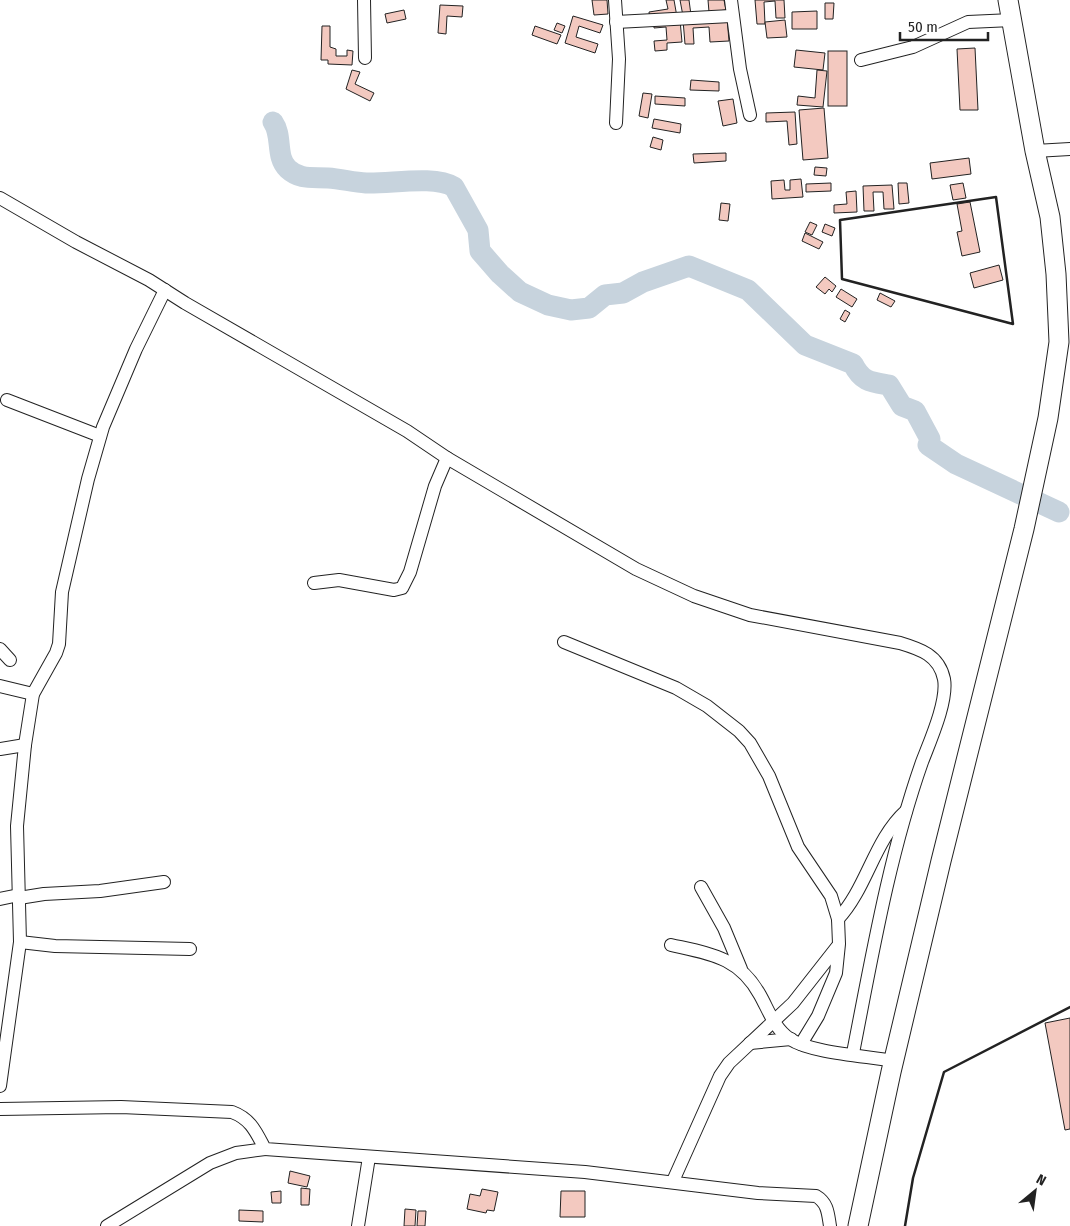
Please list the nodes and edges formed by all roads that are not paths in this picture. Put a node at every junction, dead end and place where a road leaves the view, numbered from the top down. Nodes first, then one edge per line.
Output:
1 (364, 0) edge
2 (615, 0) edge
3 (730, 0) edge
4 (1008, 0) edge
5 (731, 16) junction
6 (1012, 20) junction
7 (616, 22) junction
8 (365, 58) dead end
9 (861, 60) dead end
10 (750, 115) dead end
11 (616, 123) dead end
12 (1070, 149) edge
13 (1036, 151) junction
14 (0, 198) edge
15 (165, 290) junction
16 (7, 400) dead end
17 (100, 436) junction
18 (448, 458) junction
19 (314, 583) dead end
20 (564, 642) dead end
21 (0, 649) edge
22 (10, 660) dead end
23 (0, 686) edge
24 (33, 694) junction
25 (25, 745) junction
26 (0, 750) edge
27 (906, 811) junction
28 (164, 882) dead end
29 (701, 886) dead end
30 (19, 897) junction
31 (0, 898) edge
32 (838, 919) junction
33 (20, 942) junction
34 (839, 944) junction
35 (672, 945) dead end
36 (190, 949) dead end
37 (741, 969) junction
38 (772, 1022) junction
39 (5, 1028) edge
40 (796, 1042) junction
41 (750, 1043) junction
42 (853, 1053) junction
43 (894, 1061) junction
44 (0, 1086) edge
45 (0, 1109) edge
46 (265, 1150) junction
47 (370, 1157) junction
48 (673, 1181) junction
49 (106, 1226) edge
50 (358, 1226) edge
51 (830, 1226) edge
52 (858, 1226) edge

1 - 8 street
2 - 7 street
3 - 5 street
4 - 6 highway
5 - 7 street
5 - 10 street
6 - 9 street
6 - 13 highway
7 - 11 street
12 - 13 street
13 - 43 highway
14 - 15 street
15 - 17 street
15 - 18 street
16 - 17 street
17 - 24 street
18 - 19 street
18 - 27 street
20 - 32 street
21 - 22 street
23 - 24 street
24 - 25 street
25 - 26 street
25 - 30 street
27 - 32 street
27 - 42 street
28 - 30 street
29 - 37 street
30 - 31 street
30 - 33 street
32 - 34 street
33 - 36 street
33 - 39 street
34 - 38 street
34 - 40 street
35 - 37 street
37 - 38 street
38 - 40 street
38 - 41 street
39 - 44 street
40 - 41 street
40 - 42 street
41 - 48 street
42 - 43 street
43 - 52 highway
45 - 46 street
46 - 47 street
46 - 49 street
47 - 48 street
47 - 50 street
48 - 51 street

